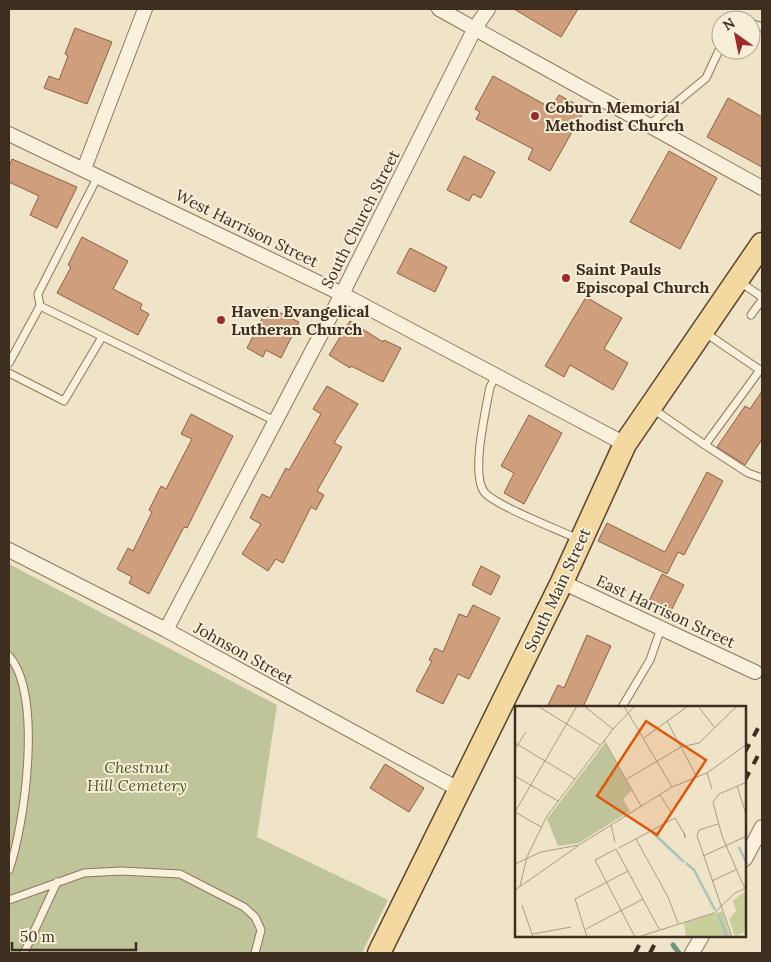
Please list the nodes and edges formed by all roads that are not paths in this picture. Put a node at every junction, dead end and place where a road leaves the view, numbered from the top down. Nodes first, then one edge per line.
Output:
1 (145, 9) edge
2 (439, 9) edge
3 (488, 9) edge
4 (475, 28) junction
5 (714, 60) edge
6 (649, 125) junction
7 (9, 134) edge
8 (84, 169) junction
9 (98, 176) junction
10 (762, 188) edge
11 (762, 244) edge
12 (737, 280) junction
13 (342, 294) junction
14 (762, 298) edge
15 (40, 306) junction
16 (751, 315) dead end
17 (702, 331) junction
18 (102, 337) junction
19 (9, 363) edge
20 (761, 370) edge
21 (9, 373) edge
22 (496, 376) junction
23 (651, 407) junction
24 (275, 421) junction
25 (625, 444) junction
26 (705, 446) junction
27 (762, 478) edge
28 (581, 540) junction
29 (9, 550) edge
30 (562, 582) junction
31 (661, 628) junction
32 (166, 630) junction
33 (9, 656) edge
34 (756, 672) dead end
35 (623, 706) edge
36 (460, 790) junction
37 (762, 827) edge
38 (746, 857) edge
39 (9, 870) edge
40 (56, 882) junction
41 (9, 900) edge
42 (701, 937) edge
43 (24, 953) edge
44 (254, 953) edge
45 (379, 953) edge
46 (692, 953) edge

1 - 8 street
2 - 4 street
3 - 4 street, South Church Street
4 - 6 street
4 - 13 street, South Church Street
5 - 6 lane
6 - 10 street
7 - 8 street, West Harrison Street
8 - 9 street, West Harrison Street
9 - 13 street, West Harrison Street
9 - 15 lane
11 - 12 main road, South Main Street
12 - 14 lane
12 - 17 main road, South Main Street
13 - 22 street, West Harrison Street
13 - 24 street, South Church Street
14 - 16 lane
15 - 18 lane
15 - 19 lane
17 - 20 lane
17 - 23 main road, South Main Street
18 - 21 lane
18 - 24 lane
20 - 26 lane
22 - 25 street, West Harrison Street
22 - 28 lane
23 - 25 main road, South Main Street
23 - 26 lane
24 - 32 street, South Church Street
25 - 28 main road, South Main Street
26 - 27 lane
28 - 30 main road, South Main Street
29 - 32 street, Johnson Street
30 - 31 street, East Harrison Street
30 - 36 main road, South Main Street
31 - 34 street, East Harrison Street
31 - 35 lane
32 - 36 street, Johnson Street
33 - 39 lane
36 - 45 main road, South Main Street
37 - 38 street
40 - 41 lane
40 - 43 lane
40 - 44 lane
42 - 46 street

